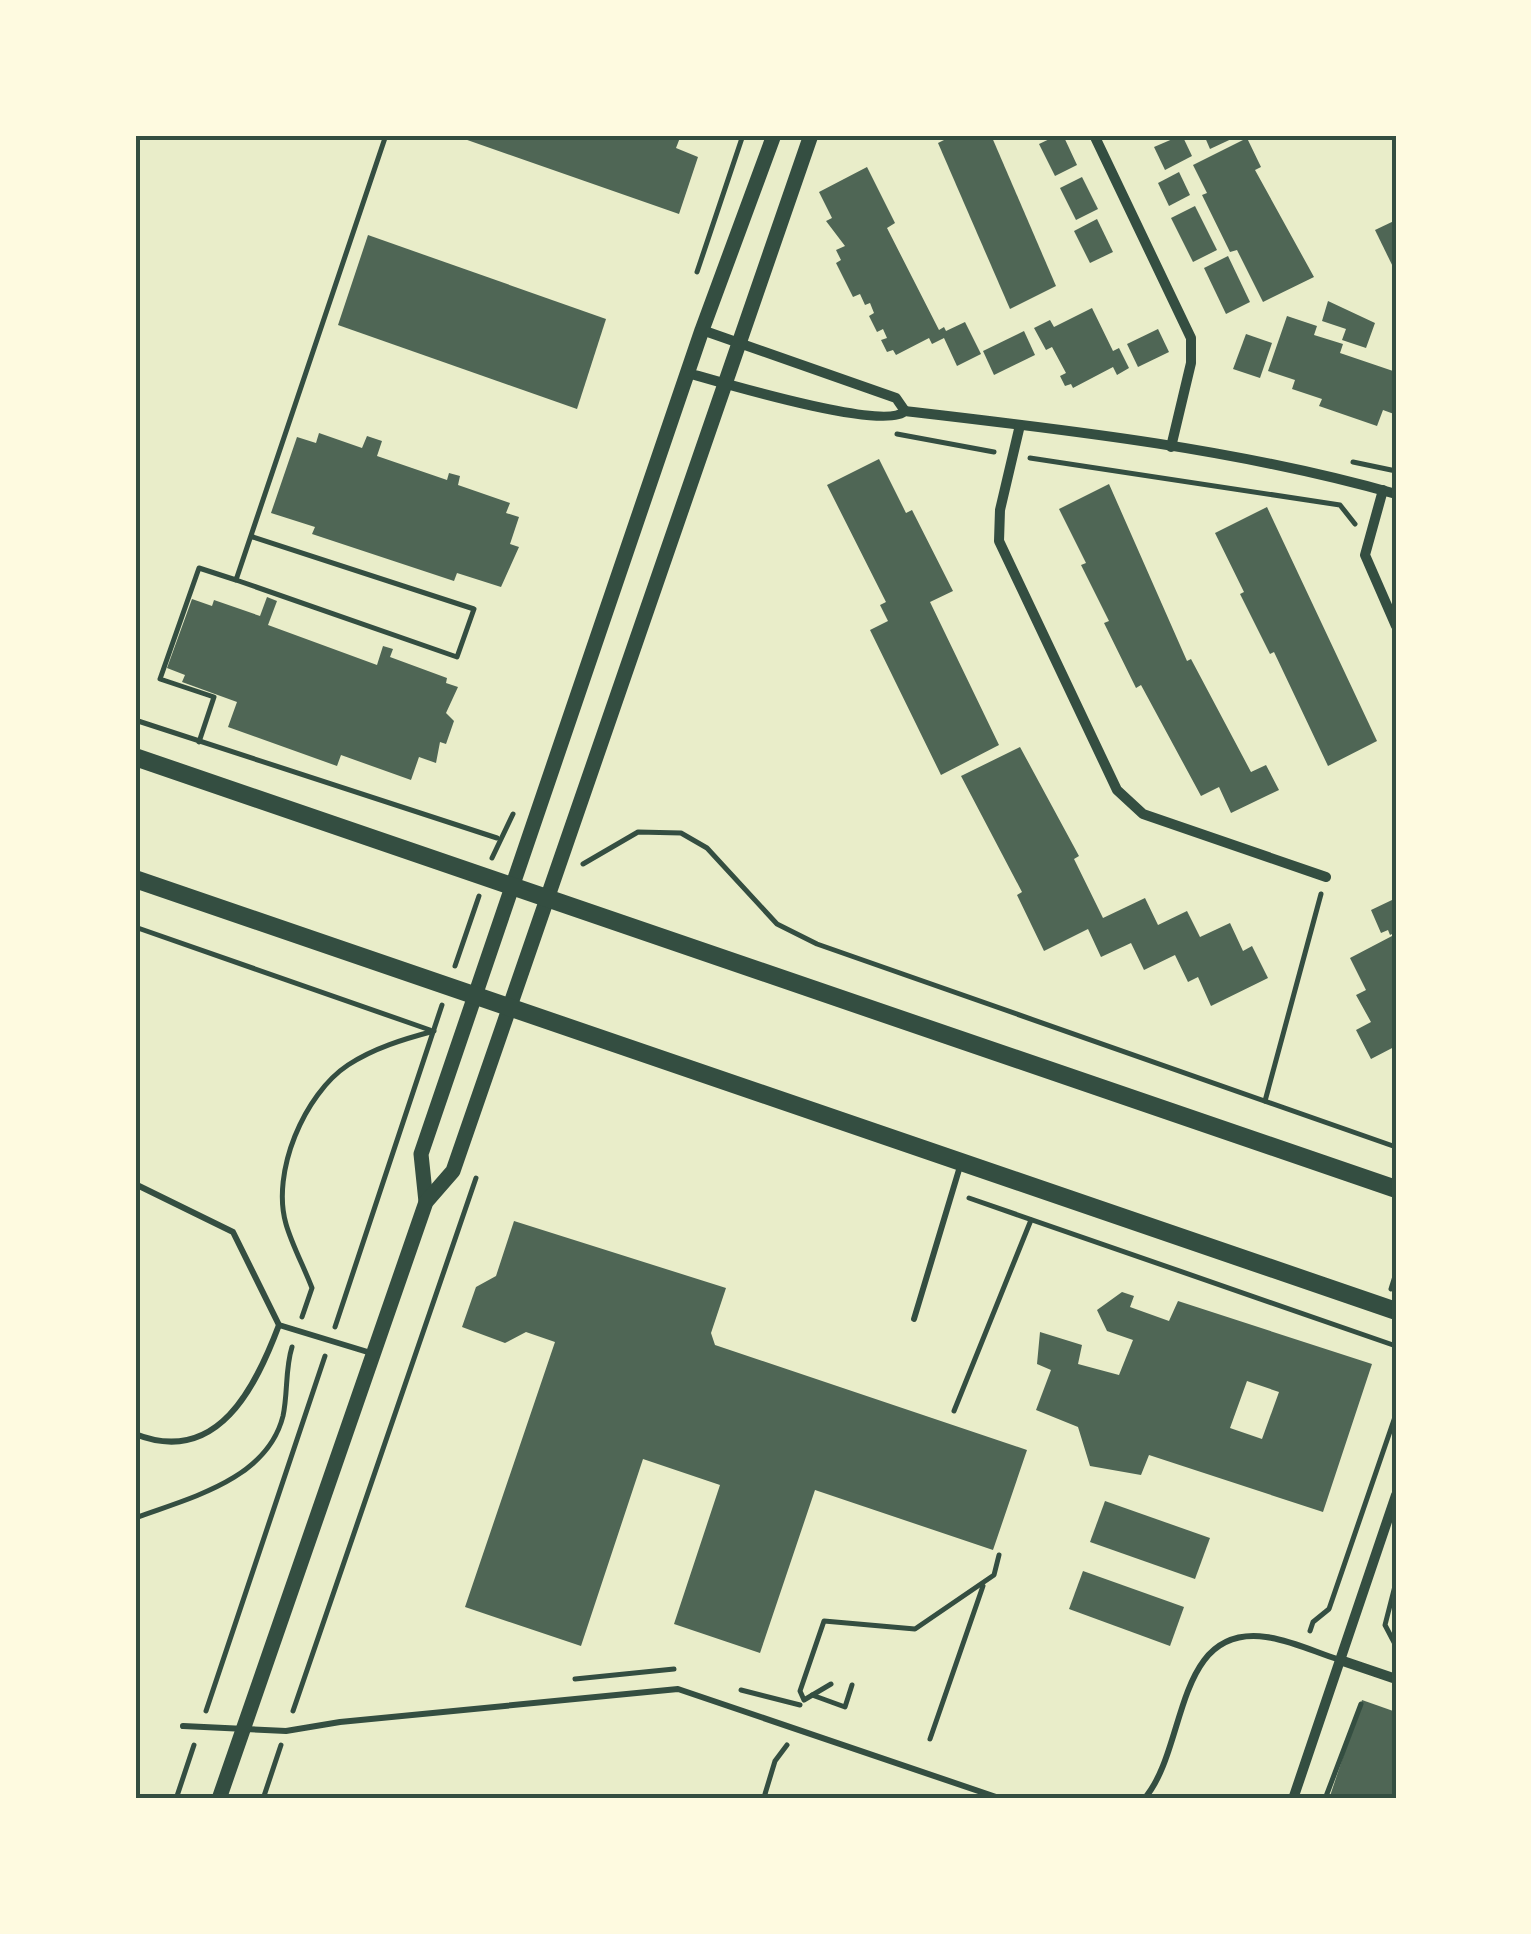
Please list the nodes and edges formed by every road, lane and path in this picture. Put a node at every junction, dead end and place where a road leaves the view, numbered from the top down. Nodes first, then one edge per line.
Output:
1 (386, 135) edge
2 (774, 135) edge
3 (811, 135) edge
4 (1094, 135) edge
5 (702, 330) junction
6 (739, 343) junction
7 (688, 373) junction
8 (725, 384) junction
9 (905, 412) junction
10 (1020, 426) junction
11 (896, 434) dead end
12 (1171, 447) junction
13 (1012, 456) junction
14 (1383, 490) junction
15 (1396, 494) edge
16 (1370, 528) junction
17 (252, 536) junction
18 (236, 580) junction
19 (1396, 626) edge
20 (135, 720) edge
21 (199, 742) junction
22 (135, 757) edge
23 (581, 866) dead end
24 (486, 877) junction
25 (1326, 877) joint
26 (135, 879) edge
27 (514, 887) junction
28 (548, 898) junction
29 (135, 927) edge
30 (448, 986) junction
31 (476, 995) junction
32 (510, 1007) junction
33 (434, 1031) junction
34 (1265, 1102) junction
35 (1396, 1147) edge
36 (961, 1162) junction
37 (478, 1174) dead end
38 (135, 1184) edge
39 (1396, 1189) edge
40 (952, 1192) junction
41 (426, 1202) junction
42 (1031, 1220) junction
43 (312, 1288) dead end
44 (1396, 1312) edge
45 (914, 1319) dead end
46 (280, 1325) junction
47 (330, 1340) junction
48 (1396, 1346) edge
49 (375, 1354) junction
50 (288, 1358) dead end
51 (954, 1412) dead end
52 (1396, 1414) edge
53 (135, 1434) edge
54 (1396, 1495) edge
55 (135, 1518) edge
56 (999, 1555) dead end
57 (1396, 1582) edge
58 (983, 1584) junction
59 (915, 1629) junction
60 (904, 1636) dead end
61 (1396, 1646) edge
62 (1306, 1650) junction
63 (1340, 1660) junction
64 (1396, 1679) edge
65 (831, 1684) dead end
66 (852, 1685) dead end
67 (812, 1695) junction
68 (804, 1700) junction
69 (1361, 1704) dead end
70 (183, 1726) dead end
71 (200, 1727) junction
72 (792, 1728) junction
73 (242, 1729) junction
74 (286, 1731) junction
75 (930, 1739) dead end
76 (176, 1799) edge
77 (218, 1799) edge
78 (262, 1799) edge
79 (769, 1799) edge
80 (1002, 1799) edge
81 (1144, 1799) edge
82 (1293, 1799) edge
83 (1325, 1799) edge

1 - 17 path
2 - 5 street
3 - 6 street
4 - 12 street
5 - 6 street
5 - 7 street
6 - 8 street
6 - 9 street
7 - 8 street
7 - 27 street
8 - 9 street
8 - 28 street
9 - 10 street
10 - 12 street
10 - 13 street
11 - 13 path
12 - 14 street
13 - 16 path
13 - 25 street
14 - 15 street
14 - 16 street
16 - 19 street
17 - 18 path
17 - 18 path
18 - 21 path
20 - 21 path
21 - 24 path
22 - 24 main road
23 - 34 path
24 - 27 main road
24 - 30 path
25 - 34 path
26 - 30 main road
27 - 28 main road
27 - 31 street
28 - 32 street
28 - 39 main road
29 - 33 path
30 - 31 main road
30 - 33 path
31 - 32 main road
31 - 41 street
32 - 36 main road
32 - 41 street
33 - 43 path
33 - 47 path
34 - 35 path
36 - 40 lane
36 - 44 main road
37 - 74 path
38 - 46 lane
40 - 42 path
40 - 45 lane
41 - 49 street
42 - 48 path
42 - 51 path
46 - 47 lane
46 - 53 lane
47 - 49 lane
47 - 71 path
49 - 73 street
50 - 55 path
52 - 62 path
54 - 63 street
56 - 58 path
57 - 61 path
58 - 59 path
58 - 75 path
59 - 60 path
59 - 68 path
62 - 63 lane
62 - 81 lane
63 - 64 street
63 - 82 street
65 - 67 path
66 - 67 path
67 - 68 path
68 - 72 path
69 - 83 path
70 - 71 lane
71 - 73 lane
71 - 76 path
72 - 74 lane
72 - 79 path
72 - 80 lane
73 - 74 lane
73 - 77 street
74 - 78 path

